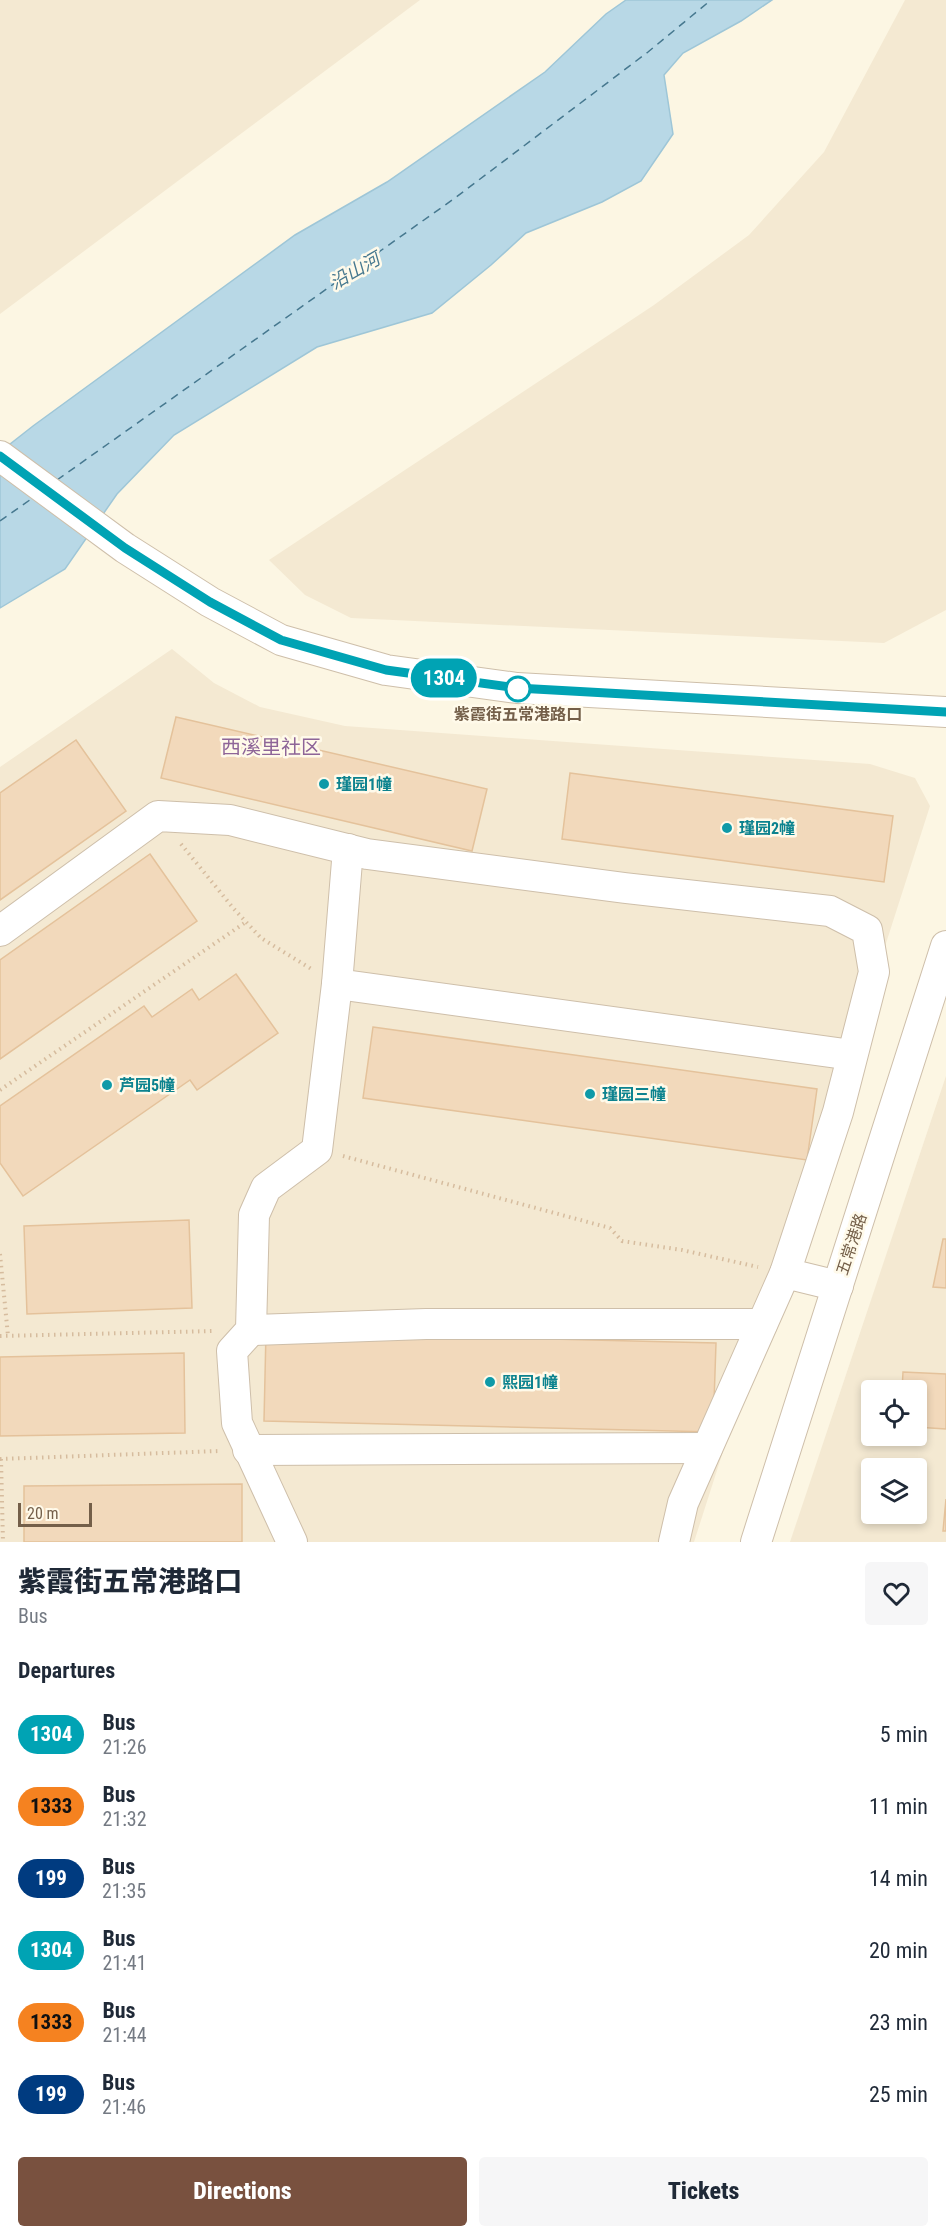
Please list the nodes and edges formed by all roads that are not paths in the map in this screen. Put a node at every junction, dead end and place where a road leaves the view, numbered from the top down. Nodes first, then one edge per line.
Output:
1 (0, 456) edge
2 (946, 712) edge
3 (348, 849) junction
4 (0, 932) edge
5 (946, 946) edge
6 (336, 984) junction
7 (852, 1055) junction
8 (785, 1273) junction
9 (838, 1286) junction
10 (762, 1324) junction
11 (251, 1330) junction
12 (707, 1448) junction
13 (248, 1450) junction
14 (292, 1542) edge
15 (674, 1542) edge
16 (756, 1542) edge

1 - 2 street
3 - 4 street
3 - 6 street
3 - 7 street
5 - 9 street, 五常港路
6 - 7 street
6 - 11 street
7 - 8 street
8 - 9 street
8 - 10 street
9 - 16 street, 五常港路
10 - 11 street
10 - 12 street
11 - 13 street
12 - 13 street
12 - 15 street
13 - 14 street

